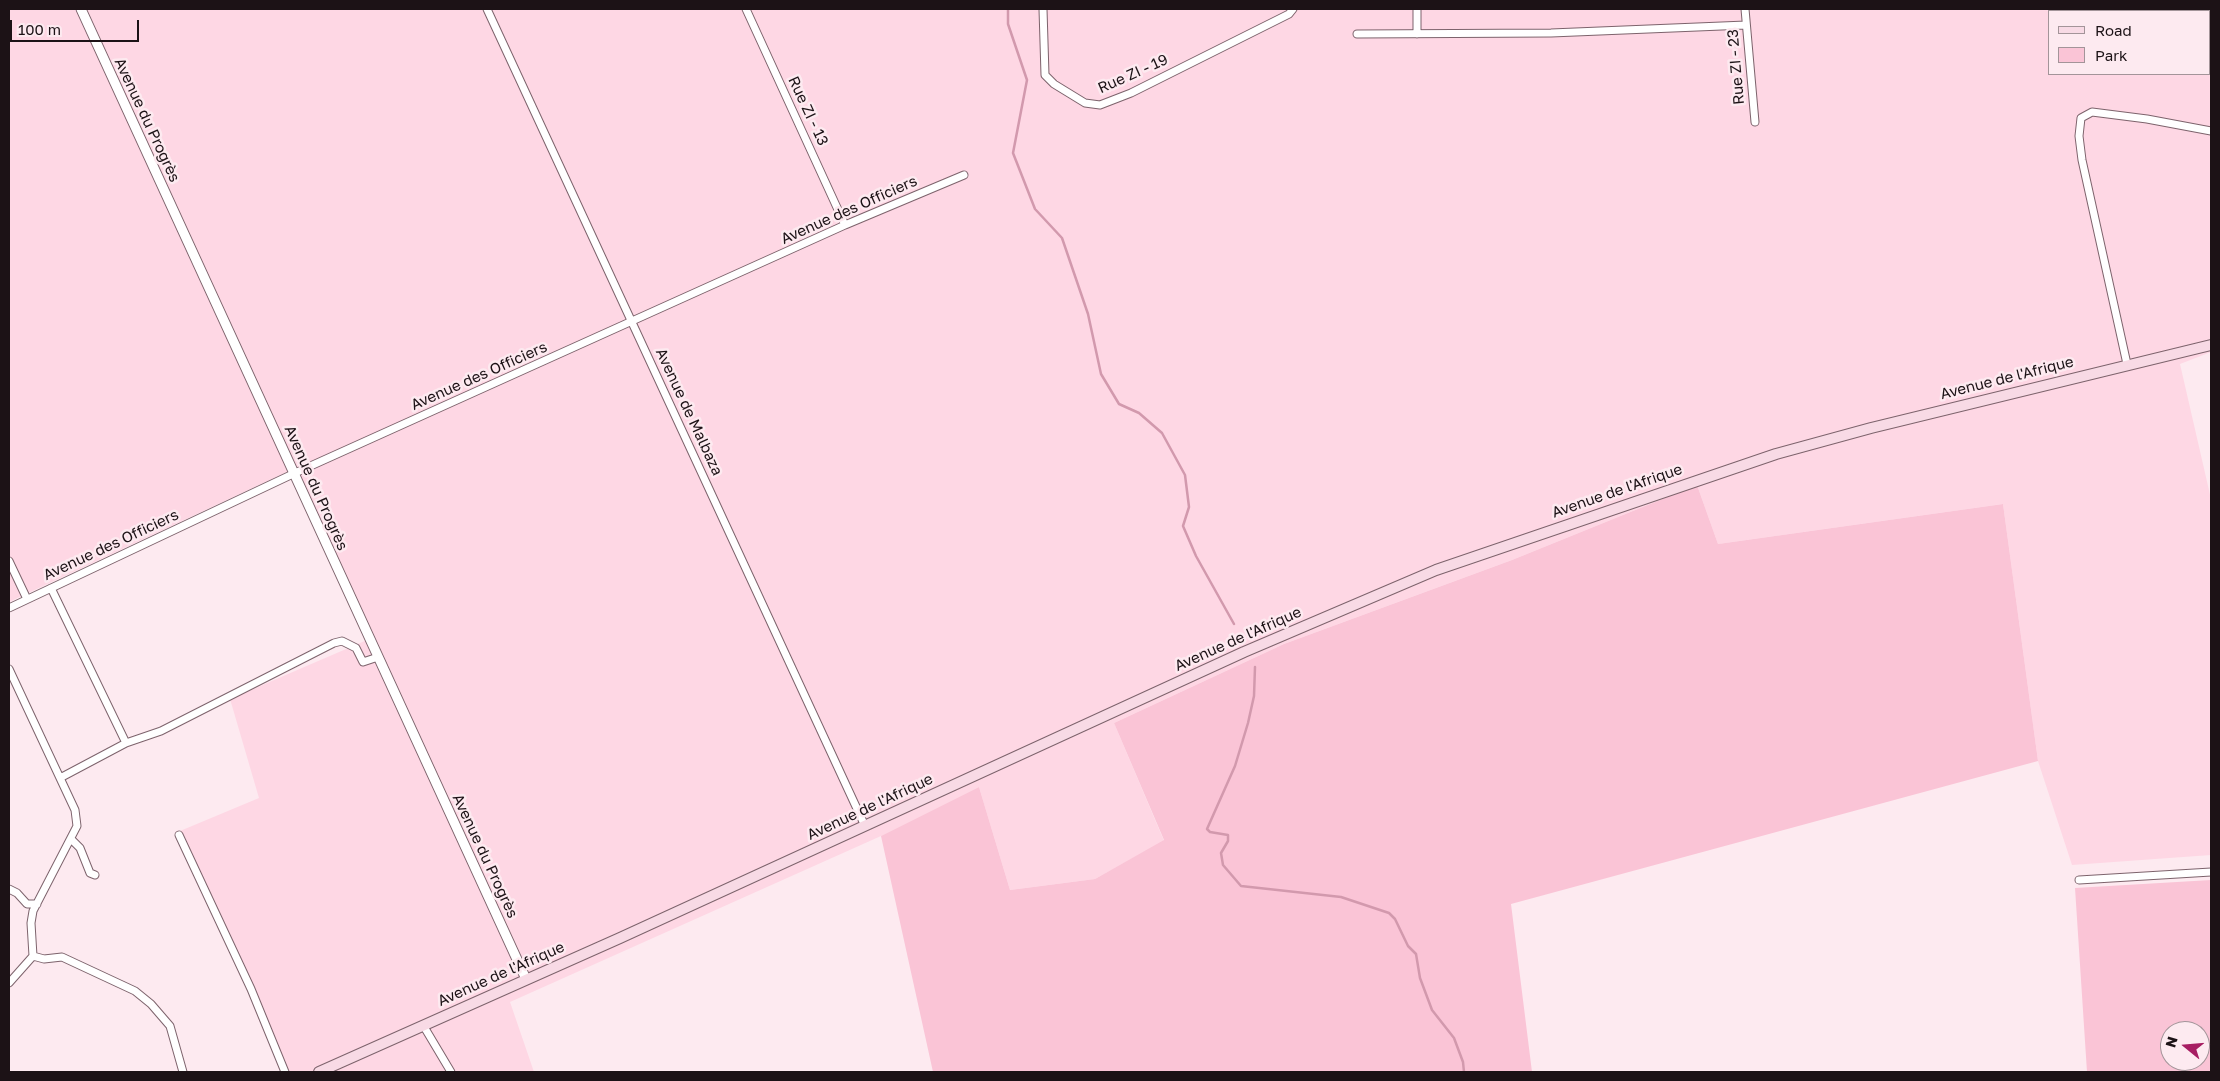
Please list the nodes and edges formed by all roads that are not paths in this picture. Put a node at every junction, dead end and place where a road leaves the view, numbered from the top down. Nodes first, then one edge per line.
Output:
1 (81, 9) edge
2 (487, 9) edge
3 (746, 9) edge
4 (1043, 9) edge
5 (1293, 9) edge
6 (1417, 9) edge
7 (1745, 9) edge
8 (1746, 25) junction
9 (1357, 34) dead end
10 (1417, 34) junction
11 (1755, 122) dead end
12 (2211, 131) edge
13 (964, 175) dead end
14 (845, 225) junction
15 (632, 322) junction
16 (2211, 345) edge
17 (2127, 364) junction
18 (295, 473) junction
19 (9, 561) edge
20 (51, 588) junction
21 (27, 599) junction
22 (9, 608) edge
23 (378, 657) junction
24 (9, 669) edge
25 (126, 743) junction
26 (60, 778) junction
27 (865, 826) junction
28 (179, 835) dead end
29 (71, 839) junction
30 (2211, 872) edge
31 (95, 875) dead end
32 (2079, 880) dead end
33 (9, 889) edge
34 (37, 904) junction
35 (33, 956) junction
36 (526, 979) junction
37 (9, 983) edge
38 (423, 1025) junction
39 (183, 1072) edge
40 (285, 1072) edge
41 (319, 1072) edge
42 (451, 1072) edge

1 - 18 street, Avenue du Progrès
2 - 15 street, Avenue de Malbaza
3 - 14 street, Rue ZI - 13
4 - 5 street, Rue ZI - 19
6 - 10 street
7 - 8 street, Rue ZI - 23
8 - 10 street
8 - 11 street, Rue ZI - 23
9 - 10 street
12 - 17 street
13 - 14 street, Avenue des Officiers
14 - 15 street, Avenue des Officiers
15 - 18 street, Avenue des Officiers
15 - 27 street, Avenue de Malbaza
16 - 17 main road, Avenue de l'Afrique
17 - 27 main road, Avenue de l'Afrique
18 - 20 street, Avenue des Officiers
18 - 23 street, Avenue du Progrès
19 - 21 street
20 - 21 street, Avenue des Officiers
20 - 25 street
21 - 22 street, Avenue des Officiers
23 - 25 street
23 - 36 street, Avenue du Progrès
24 - 26 street
25 - 26 street
26 - 29 street
27 - 36 main road, Avenue de l'Afrique
28 - 40 street
29 - 31 street
29 - 34 street
30 - 32 street
33 - 34 street
34 - 35 street
35 - 37 street
35 - 39 street
36 - 38 main road, Avenue de l'Afrique
38 - 41 main road, Avenue de l'Afrique
38 - 42 street

